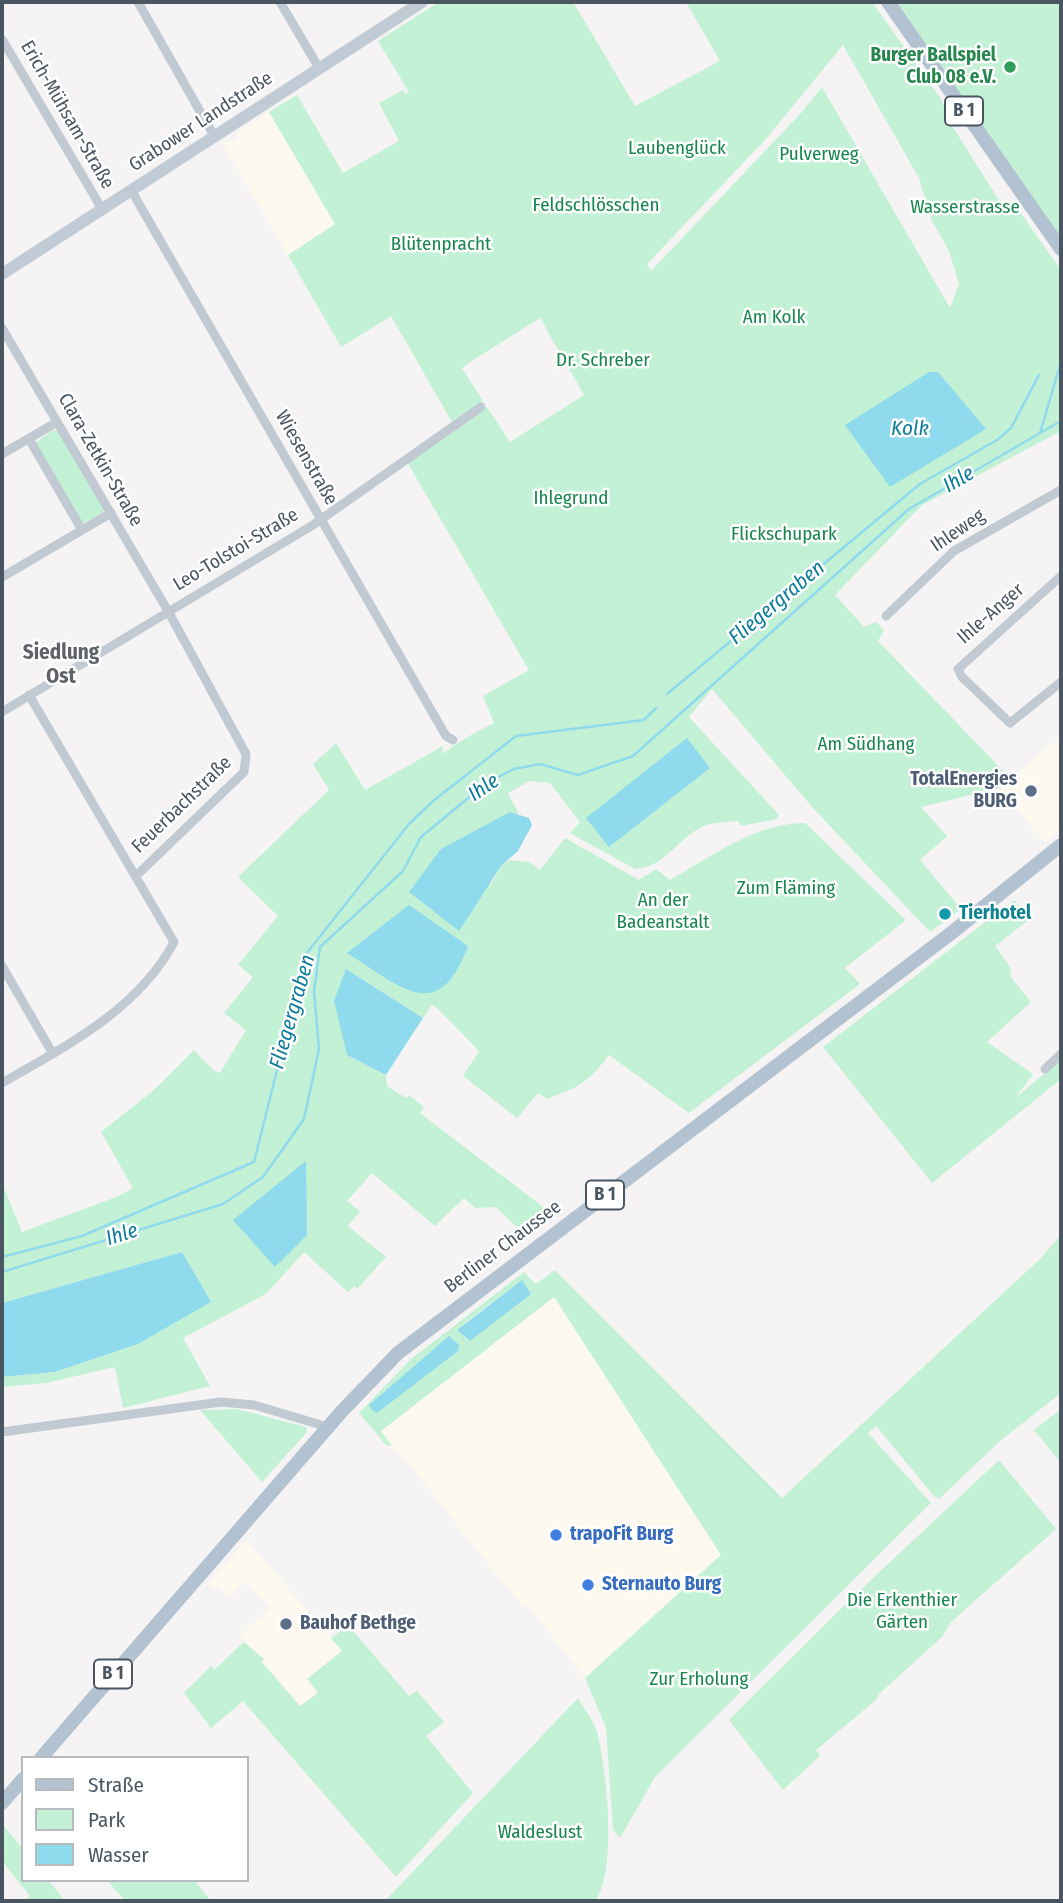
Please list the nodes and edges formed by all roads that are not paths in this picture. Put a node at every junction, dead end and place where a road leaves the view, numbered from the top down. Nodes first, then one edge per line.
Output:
1 (138, 2) edge
2 (280, 2) edge
3 (422, 2) edge
4 (888, 2) edge
5 (2, 39) edge
6 (319, 68) junction
7 (214, 136) junction
8 (131, 190) junction
9 (102, 209) junction
10 (1061, 250) edge
11 (2, 274) edge
12 (2, 328) edge
13 (481, 407) dead end
14 (57, 422) junction
15 (29, 439) junction
16 (2, 454) edge
17 (1061, 490) edge
18 (111, 513) junction
19 (321, 519) junction
20 (82, 530) junction
21 (1061, 576) edge
22 (2, 577) edge
23 (168, 611) junction
24 (886, 616) dead end
25 (1061, 682) edge
26 (29, 695) junction
27 (2, 712) edge
28 (453, 740) dead end
29 (1061, 845) edge
30 (137, 875) junction
31 (2, 966) edge
32 (53, 1054) junction
33 (1061, 1054) edge
34 (1045, 1069) dead end
35 (2, 1083) edge
36 (328, 1427) junction
37 (2, 1432) edge
38 (43, 1756) edge
39 (21, 1781) edge
40 (2, 1803) edge

1 - 7 street
2 - 6 street
3 - 6 main road, Grabower Landstraße
4 - 10 main road, B 1
5 - 9 street, Erich-Mühsam-Straße
6 - 7 main road, Grabower Landstraße
7 - 8 main road, Grabower Landstraße
8 - 9 main road, Grabower Landstraße
8 - 19 street, Wiesenstraße
9 - 11 main road, Grabower Landstraße
12 - 14 street, Clara-Zetkin-Straße
13 - 19 street, Leo-Tolstoi-Straße
14 - 15 street
14 - 18 street, Clara-Zetkin-Straße
15 - 16 street
15 - 20 street
17 - 24 street, Ihleweg
18 - 20 street
18 - 23 street, Clara-Zetkin-Straße
19 - 23 street, Leo-Tolstoi-Straße
19 - 28 street, Wiesenstraße
20 - 22 street
21 - 25 street, Ihle-Anger
23 - 26 street, Leo-Tolstoi-Straße
23 - 30 street, Feuerbachstraße
26 - 27 street, Leo-Tolstoi-Straße
26 - 30 street
29 - 36 main road, Berliner Chaussee / B 1
30 - 32 street
31 - 32 street
32 - 35 street
33 - 34 street
36 - 37 street
36 - 38 main road, Berliner Chaussee / B 1
39 - 40 main road

